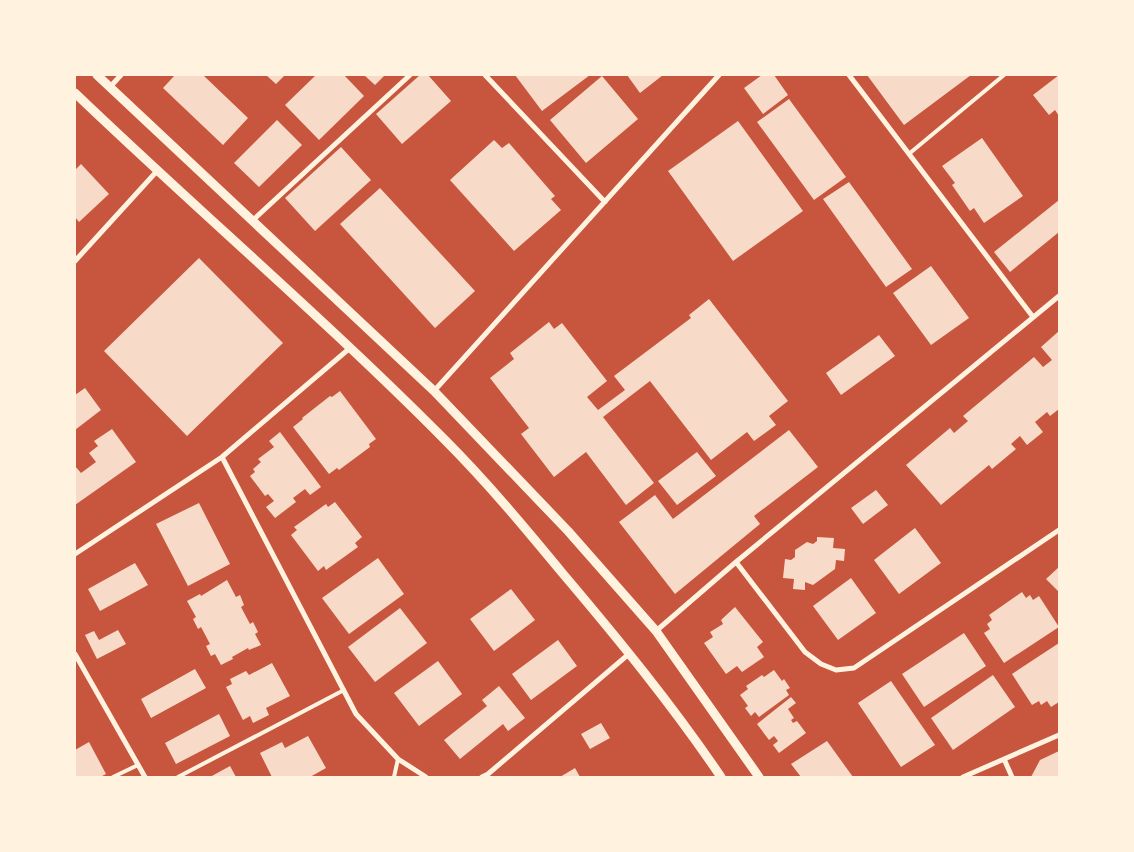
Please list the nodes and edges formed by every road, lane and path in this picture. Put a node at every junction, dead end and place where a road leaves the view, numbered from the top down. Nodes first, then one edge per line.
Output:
1 (96, 75) edge
2 (121, 75) edge
3 (410, 75) edge
4 (485, 75) edge
5 (719, 75) edge
6 (849, 75) edge
7 (1004, 75) edge
8 (110, 87) junction
9 (75, 93) edge
10 (910, 154) junction
11 (157, 171) junction
12 (605, 202) junction
13 (252, 221) junction
14 (75, 261) edge
15 (1059, 296) edge
16 (1033, 317) junction
17 (350, 348) junction
18 (434, 391) junction
19 (222, 456) junction
20 (1059, 530) edge
21 (75, 554) edge
22 (736, 562) junction
23 (656, 631) junction
24 (630, 653) junction
25 (75, 654) edge
26 (344, 690) junction
27 (1059, 735) edge
28 (398, 759) junction
29 (1004, 759) junction
30 (138, 765) junction
31 (113, 777) edge
32 (145, 777) edge
33 (178, 777) edge
34 (394, 777) edge
35 (426, 777) edge
36 (482, 777) edge
37 (721, 777) edge
38 (759, 777) edge
39 (962, 777) edge
40 (1012, 777) edge

1 - 8 street
2 - 8 street
3 - 13 street
4 - 12 street
5 - 12 street
6 - 10 street
7 - 10 lane
8 - 13 street
9 - 11 street
10 - 16 street
11 - 14 street
11 - 17 street
12 - 18 street
13 - 18 street
15 - 16 street
16 - 22 street
17 - 19 street
17 - 24 street
18 - 23 street
19 - 21 street
19 - 26 street
20 - 22 street
22 - 23 street
23 - 38 street
24 - 36 street
24 - 37 street
25 - 30 street
26 - 28 street
26 - 33 lane
27 - 29 street
28 - 34 lane
28 - 35 street
29 - 39 street
29 - 40 street
30 - 31 lane
30 - 32 street

